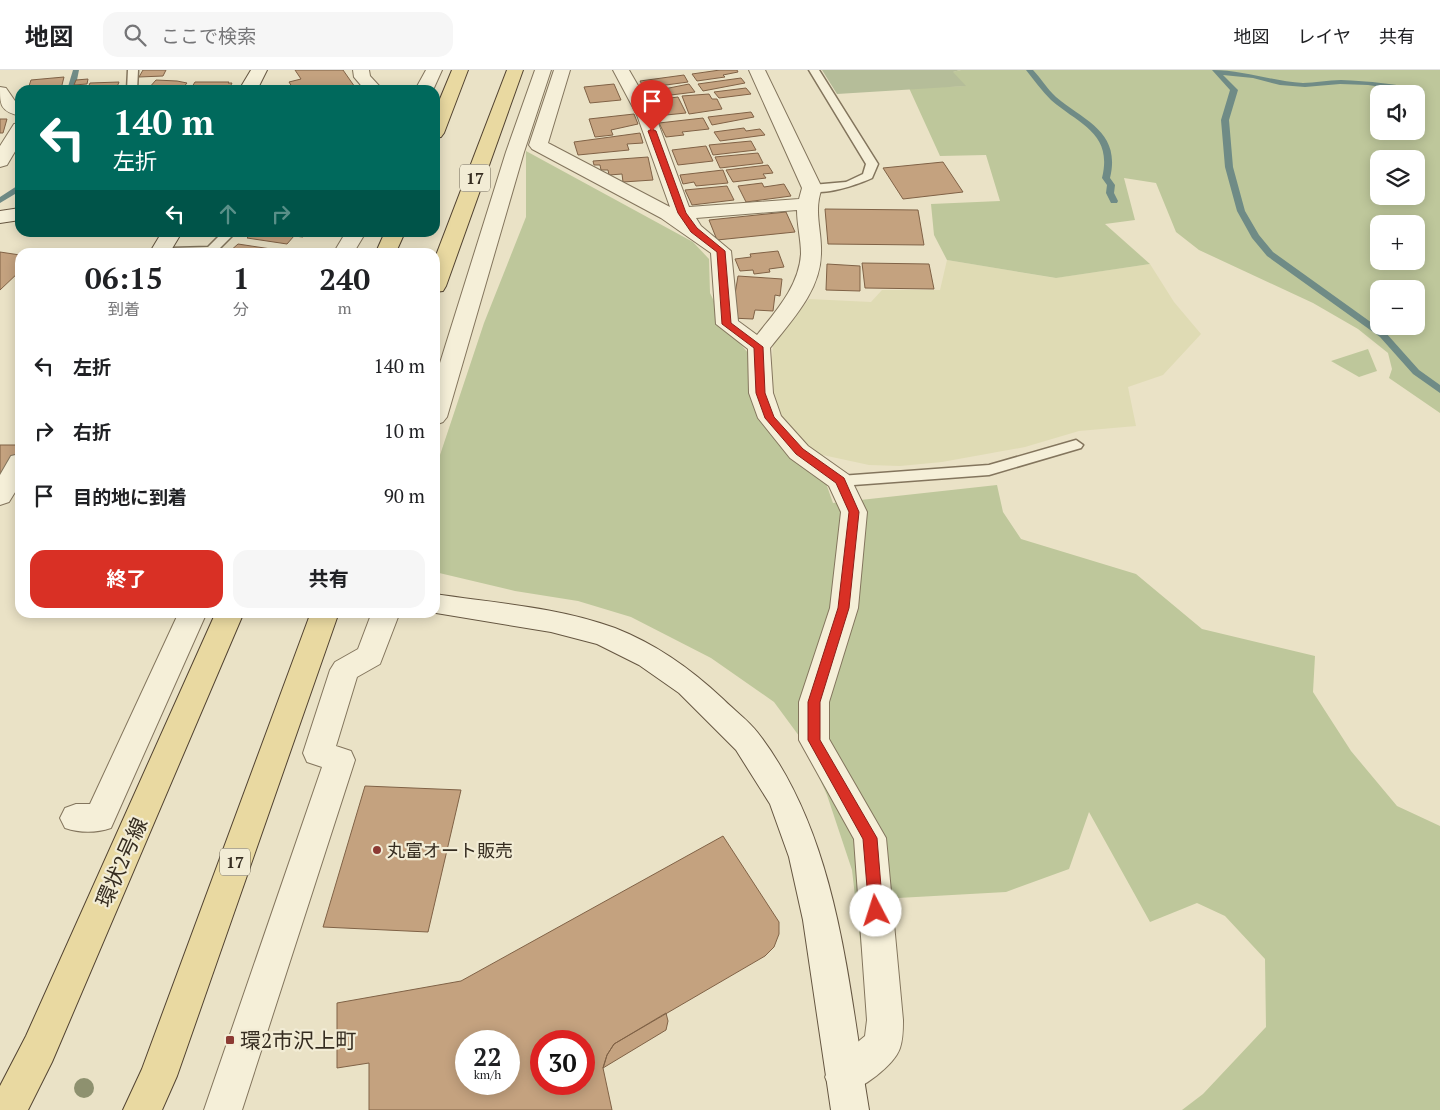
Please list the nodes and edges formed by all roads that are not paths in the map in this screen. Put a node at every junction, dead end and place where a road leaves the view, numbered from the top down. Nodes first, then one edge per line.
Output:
1 (133, 70) edge
2 (259, 70) edge
3 (434, 70) edge
4 (460, 70) edge
5 (515, 70) edge
6 (543, 70) edge
7 (562, 70) edge
8 (621, 70) edge
9 (757, 70) edge
10 (814, 70) edge
11 (362, 73) edge
12 (0, 84) edge
13 (132, 85) edge
14 (251, 85) edge
15 (370, 85) edge
16 (426, 85) edge
17 (440, 106) edge
18 (15, 108) edge
19 (15, 136) edge
20 (4, 152) edge
21 (809, 196) junction
22 (675, 214) junction
23 (15, 215) edge
24 (0, 217) edge
25 (169, 237) edge
26 (225, 237) edge
27 (353, 237) edge
28 (162, 248) edge
29 (214, 248) edge
30 (346, 248) edge
31 (440, 272) edge
32 (759, 347) junction
33 (440, 400) edge
34 (1076, 445) dead end
35 (15, 470) edge
36 (840, 481) junction
37 (0, 496) edge
38 (440, 605) edge
39 (189, 618) edge
40 (227, 618) edge
41 (323, 618) edge
42 (384, 618) edge
43 (76, 818) dead end
44 (844, 1077) junction
45 (8, 1110) edge
46 (142, 1110) edge
47 (222, 1110) edge
48 (850, 1110) edge

1 - 13 lane
2 - 14 street
3 - 16 street
4 - 17 main road
5 - 31 main road, 17
6 - 33 street
7 - 22 street
8 - 22 street
9 - 21 street
10 - 21 lane
11 - 15 street
12 - 18 street
19 - 20 street
21 - 22 street
21 - 32 street
22 - 32 street
23 - 24 street
25 - 28 street
26 - 29 lane
27 - 30 street
32 - 36 street
34 - 36 lane
35 - 37 street
36 - 44 street
38 - 44 street
39 - 43 street
40 - 45 main road, 環状2号線
41 - 46 main road, 17
42 - 47 street
44 - 48 street

